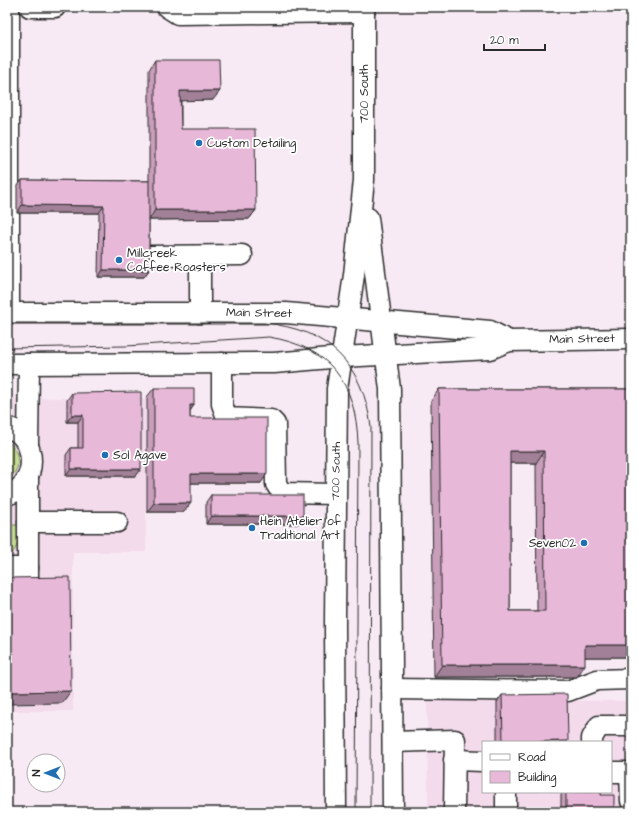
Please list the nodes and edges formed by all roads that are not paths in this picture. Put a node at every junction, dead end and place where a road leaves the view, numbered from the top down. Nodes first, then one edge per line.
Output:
1 (9, 7) edge
2 (30, 7) edge
3 (54, 7) edge
4 (167, 7) edge
5 (364, 9) edge
6 (364, 180) junction
7 (242, 255) dead end
8 (150, 256) edge
9 (200, 256) junction
10 (8, 313) edge
11 (200, 313) junction
12 (348, 319) junction
13 (381, 322) junction
14 (631, 339) edge
15 (509, 340) junction
16 (385, 356) junction
17 (342, 357) junction
18 (222, 362) junction
19 (7, 364) edge
20 (29, 364) junction
21 (7, 428) edge
22 (28, 445) junction
23 (28, 477) junction
24 (335, 494) junction
25 (7, 495) edge
26 (28, 522) junction
27 (117, 522) dead end
28 (7, 568) edge
29 (28, 568) junction
30 (28, 590) edge
31 (631, 679) edge
32 (392, 689) junction
33 (631, 726) edge
34 (592, 741) edge
35 (393, 742) junction
36 (454, 760) junction
37 (482, 760) edge
38 (624, 772) edge
39 (506, 793) edge
40 (631, 801) edge
41 (336, 812) edge
42 (394, 812) edge
43 (454, 812) edge
44 (506, 812) edge

1 - 10 street
2 - 3 street
4 - 5 street
5 - 6 street, 700 South
6 - 12 street, 700 South
6 - 13 street, 700 South
7 - 9 street
8 - 9 street
9 - 11 street
10 - 11 street, Main Street
11 - 12 street, Main Street
12 - 13 street, Main Street
12 - 17 street, 700 South
13 - 15 street, Main Street
13 - 16 street, 700 South
14 - 15 street, Main Street
15 - 16 street, Main Street
16 - 17 street, Main Street
16 - 32 street, 700 South
17 - 18 street, Main Street
17 - 24 street, 700 South
18 - 20 street, Main Street
18 - 24 street
19 - 20 street, Main Street
20 - 22 street
21 - 22 street
22 - 23 street
23 - 25 street
23 - 26 street
24 - 41 street, 700 South
26 - 27 street
26 - 29 street
28 - 29 street
29 - 30 street
31 - 32 street
32 - 35 street, 700 South
33 - 34 street
35 - 36 street
35 - 42 street, 700 South
36 - 37 street
36 - 43 street
38 - 40 street
39 - 44 street

